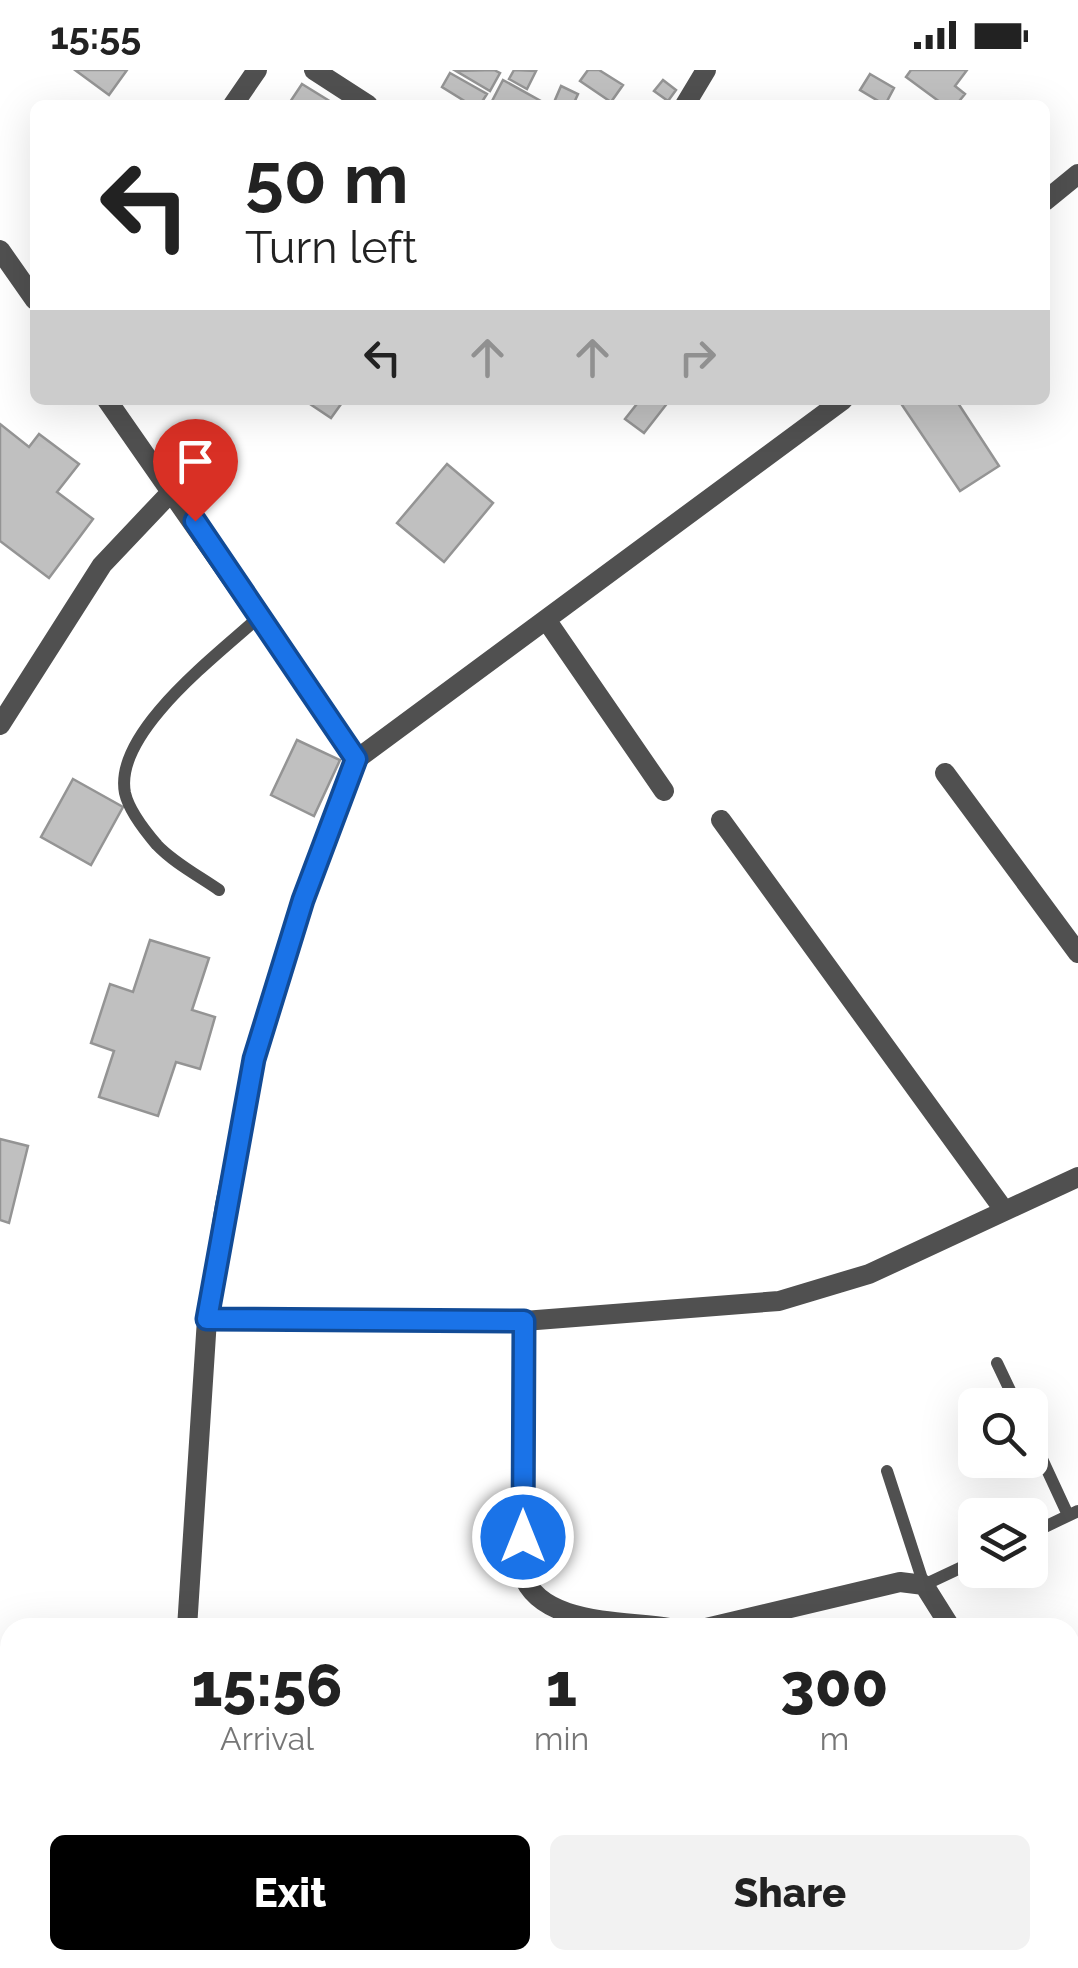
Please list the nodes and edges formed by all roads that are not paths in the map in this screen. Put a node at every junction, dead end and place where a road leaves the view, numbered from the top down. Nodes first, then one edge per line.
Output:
1 (257, 70) edge
2 (314, 70) edge
3 (706, 70) edge
4 (236, 100) edge
5 (360, 100) edge
6 (688, 100) edge
7 (1078, 174) edge
8 (1050, 197) edge
9 (0, 250) edge
10 (30, 293) edge
11 (111, 405) edge
12 (835, 405) edge
13 (173, 490) junction
14 (260, 616) junction
15 (547, 621) junction
16 (0, 725) edge
17 (356, 759) junction
18 (945, 773) dead end
19 (664, 791) dead end
20 (720, 820) dead end
21 (219, 890) dead end
22 (1078, 953) edge
23 (1078, 1177) edge
24 (1004, 1210) junction
25 (207, 1319) junction
26 (524, 1321) junction
27 (997, 1363) dead end
28 (1008, 1388) edge
29 (1048, 1467) edge
30 (887, 1471) dead end
31 (1073, 1513) edge
32 (1048, 1525) edge
33 (958, 1569) edge
34 (924, 1585) junction
35 (188, 1618) edge
36 (603, 1618) edge
37 (748, 1618) edge
38 (945, 1618) edge

1 - 4 street
2 - 5 street
3 - 6 street
7 - 8 street
9 - 10 street
11 - 13 street
12 - 15 street
13 - 14 street
13 - 16 street
14 - 17 street
14 - 21 lane
15 - 17 street
15 - 19 street
17 - 25 street
18 - 22 street
20 - 24 street
23 - 24 street
24 - 26 street
25 - 26 street
25 - 35 street
26 - 36 street
27 - 28 lane
29 - 31 lane
30 - 34 lane
31 - 32 lane
33 - 34 lane
34 - 37 street
34 - 38 street

